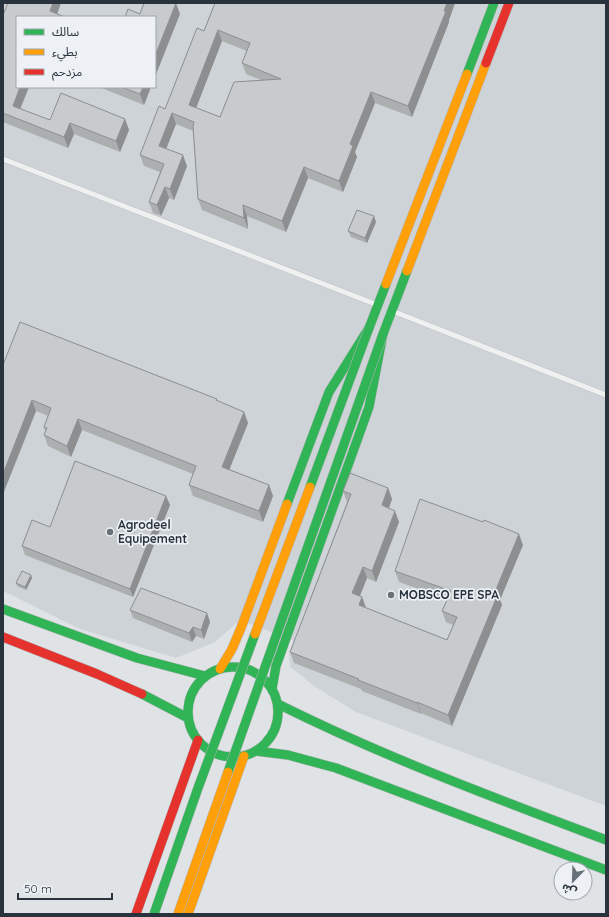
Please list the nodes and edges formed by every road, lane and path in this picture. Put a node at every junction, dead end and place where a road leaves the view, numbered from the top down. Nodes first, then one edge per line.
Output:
1 (494, 3) edge
2 (509, 3) edge
3 (3, 159) edge
4 (378, 305) junction
5 (392, 310) junction
6 (369, 328) junction
7 (383, 334) junction
8 (606, 395) edge
9 (3, 609) edge
10 (3, 637) edge
11 (220, 669) junction
12 (205, 676) junction
13 (272, 689) junction
14 (278, 704) junction
15 (188, 718) junction
16 (198, 740) junction
17 (256, 751) junction
18 (244, 756) junction
19 (606, 840) edge
20 (606, 870) edge
21 (136, 914) edge
22 (154, 914) edge
23 (178, 914) edge
24 (188, 914) edge

1 - 4 highway
2 - 5 highway
3 - 4 lane
4 - 5 lane
4 - 6 highway
5 - 7 highway
5 - 8 lane
6 - 11 highway
6 - 22 highway, bridge
7 - 13 highway
7 - 23 highway, bridge
9 - 12 highway
10 - 15 highway
11 - 12 highway
11 - 13 highway
12 - 15 highway
13 - 14 highway
14 - 17 highway
14 - 19 highway
15 - 16 highway
16 - 18 highway
16 - 21 highway
17 - 18 highway
17 - 20 highway
18 - 24 highway

